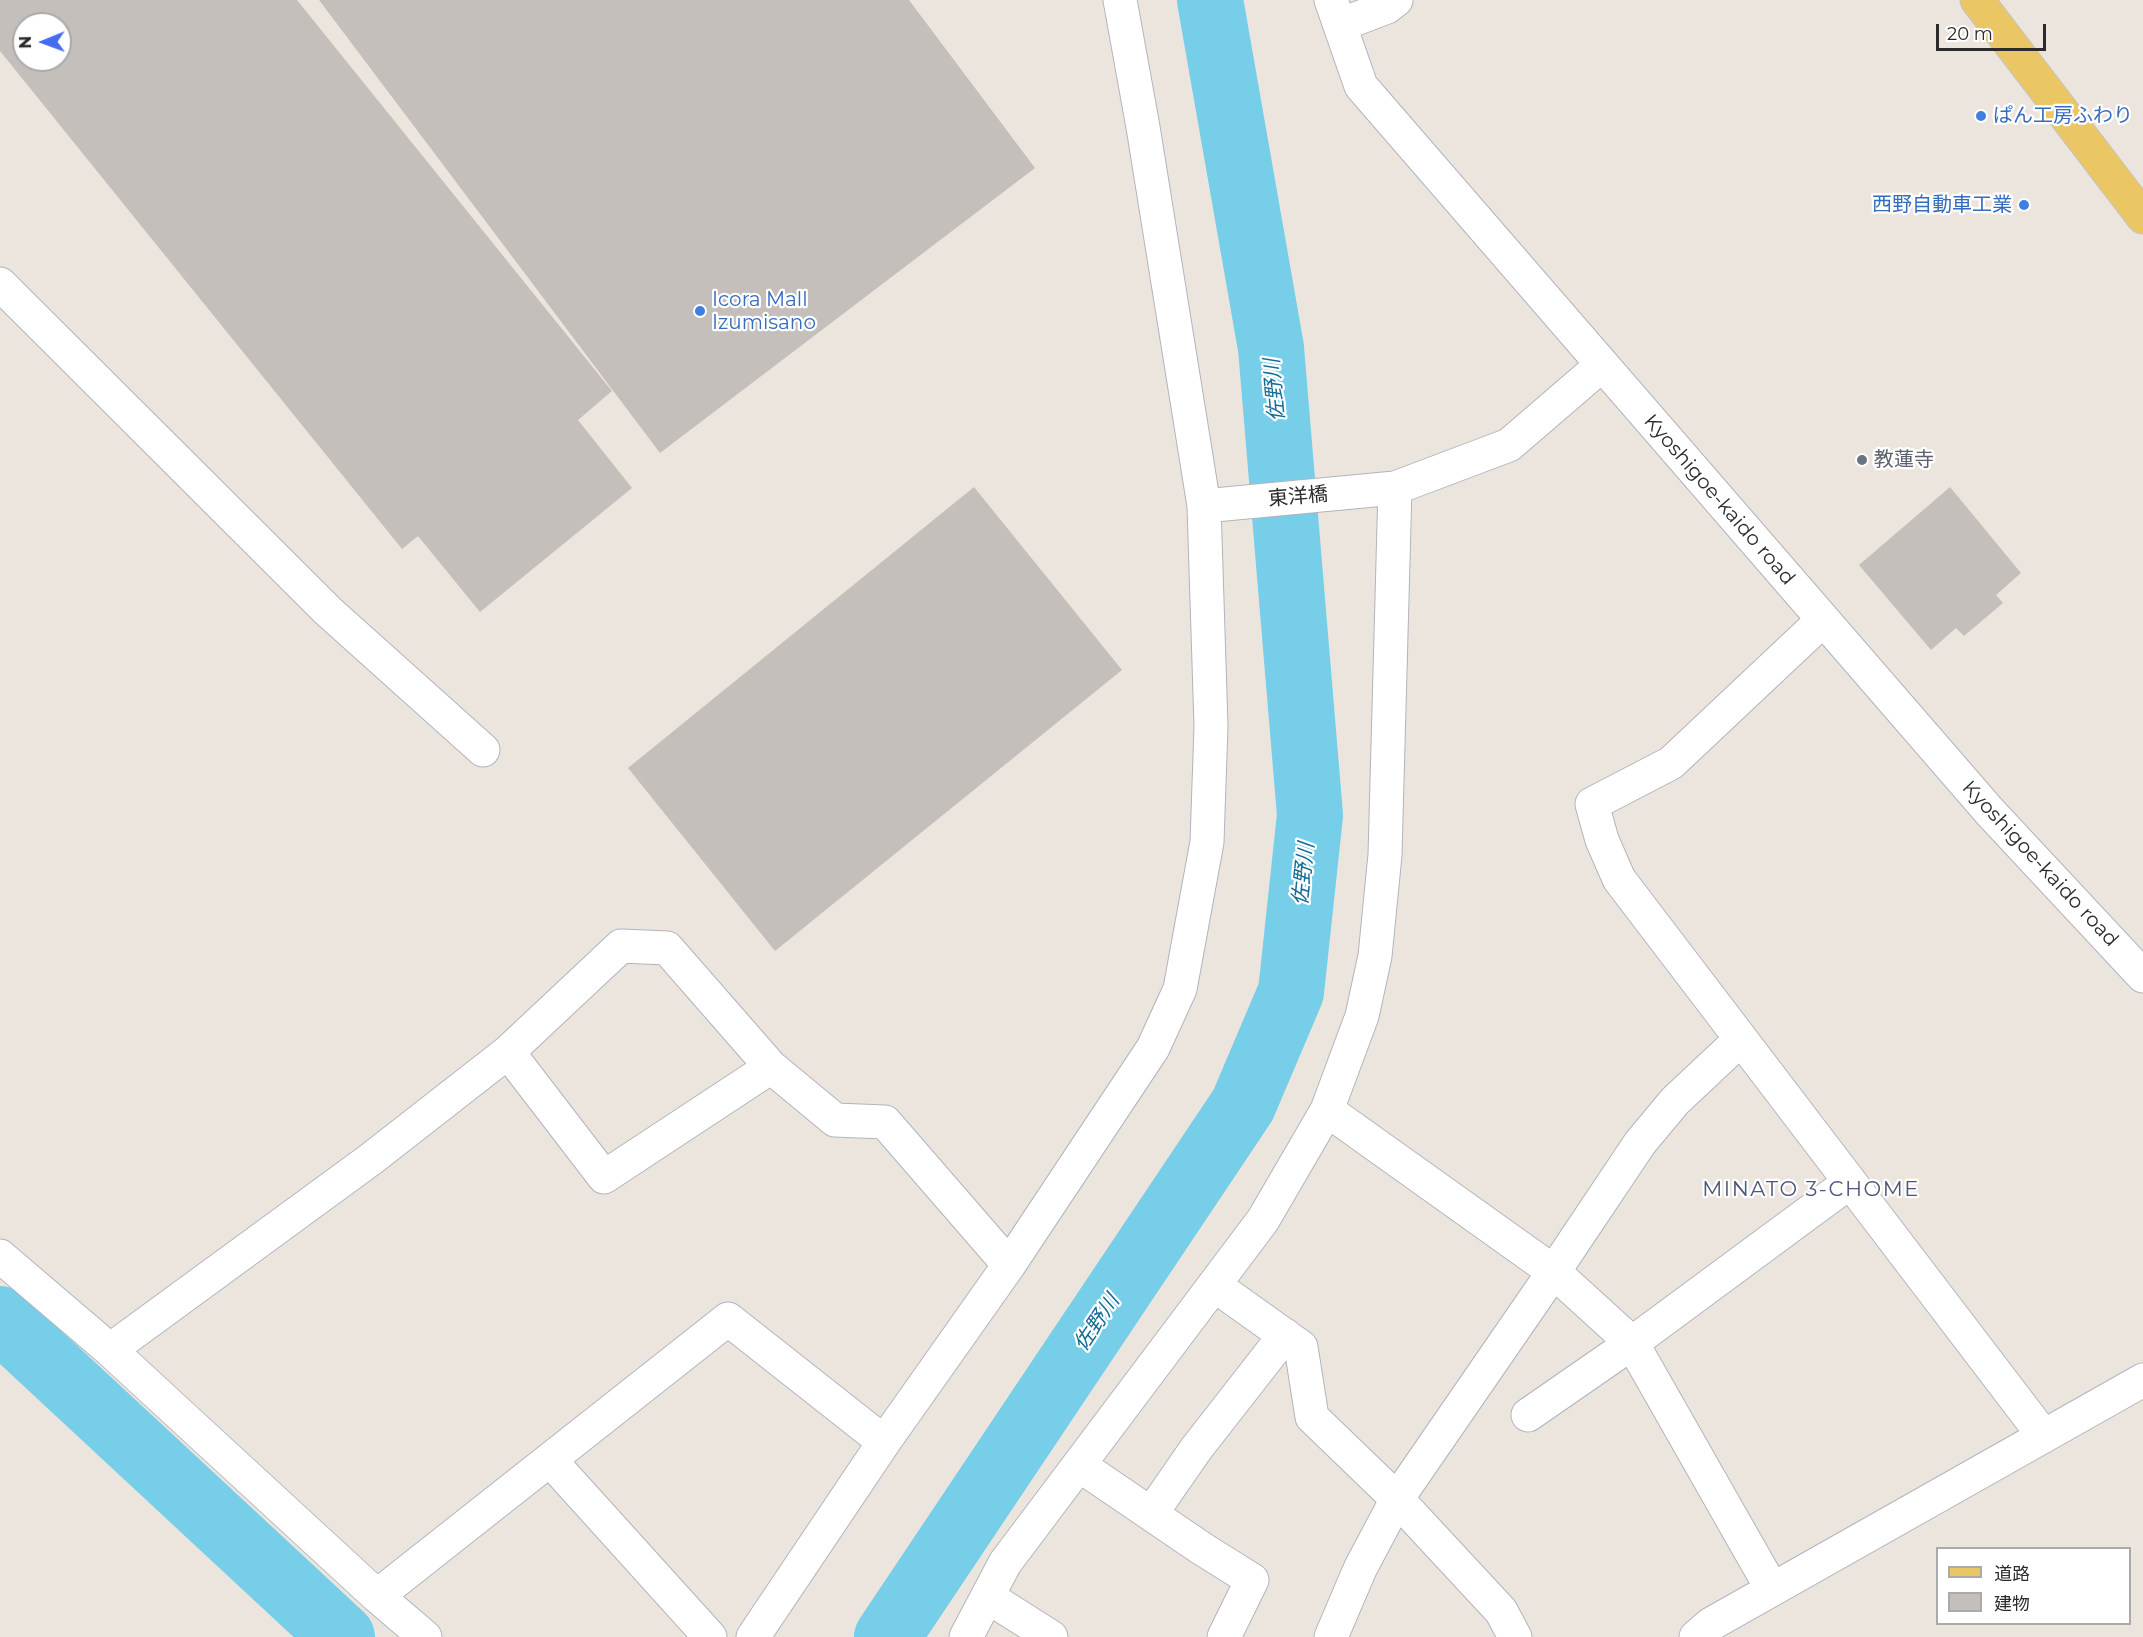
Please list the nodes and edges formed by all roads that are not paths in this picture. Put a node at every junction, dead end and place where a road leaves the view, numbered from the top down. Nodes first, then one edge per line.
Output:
1 (1120, 0) edge
2 (1396, 0) edge
3 (1977, 0) edge
4 (1336, 12) edge
5 (2143, 217) edge
6 (0, 284) edge
7 (1602, 365) junction
8 (1389, 489) junction
9 (1208, 506) junction
10 (1823, 620) junction
11 (483, 750) dead end
12 (2143, 976) edge
13 (1740, 1040) junction
14 (508, 1052) junction
15 (771, 1066) junction
16 (1327, 1110) junction
17 (1850, 1182) junction
18 (0, 1256) edge
19 (1009, 1265) junction
20 (1554, 1272) junction
21 (1214, 1285) junction
22 (1285, 1335) junction
23 (1632, 1343) junction
24 (110, 1350) junction
25 (2143, 1380) edge
26 (1528, 1415) dead end
27 (2043, 1436) junction
28 (884, 1442) junction
29 (550, 1460) junction
30 (1079, 1465) junction
31 (1397, 1499) junction
32 (1151, 1514) junction
33 (1772, 1590) junction
34 (377, 1596) junction
35 (988, 1597) junction
36 (425, 1637) edge
37 (710, 1637) edge
38 (753, 1637) edge
39 (966, 1637) edge
40 (1050, 1637) edge
41 (1224, 1637) edge
42 (1331, 1637) edge
43 (1515, 1637) edge
44 (1696, 1637) edge

1 - 9 street
2 - 4 street
3 - 5 main road
4 - 7 street, Kyoshigoe-kaido road
6 - 11 street
7 - 8 street, 東洋橋
7 - 10 street, Kyoshigoe-kaido road
8 - 9 street, 東洋橋
8 - 16 street
9 - 19 street
10 - 12 street, Kyoshigoe-kaido road
10 - 13 street
13 - 17 street
13 - 20 street
14 - 15 street
14 - 15 street
14 - 24 street
15 - 19 street
16 - 20 street
16 - 21 street
17 - 23 street
17 - 27 street
18 - 24 street
19 - 28 street
20 - 23 street
20 - 31 street
21 - 22 street
21 - 30 street
22 - 31 street
22 - 32 street
23 - 26 street
23 - 33 street
24 - 34 street
25 - 27 street
27 - 33 street
28 - 29 street
28 - 38 street
29 - 34 street
29 - 37 street
30 - 32 street
30 - 35 street
31 - 42 street
31 - 43 street
32 - 41 street
33 - 44 street
34 - 36 street
35 - 39 street
35 - 40 street

